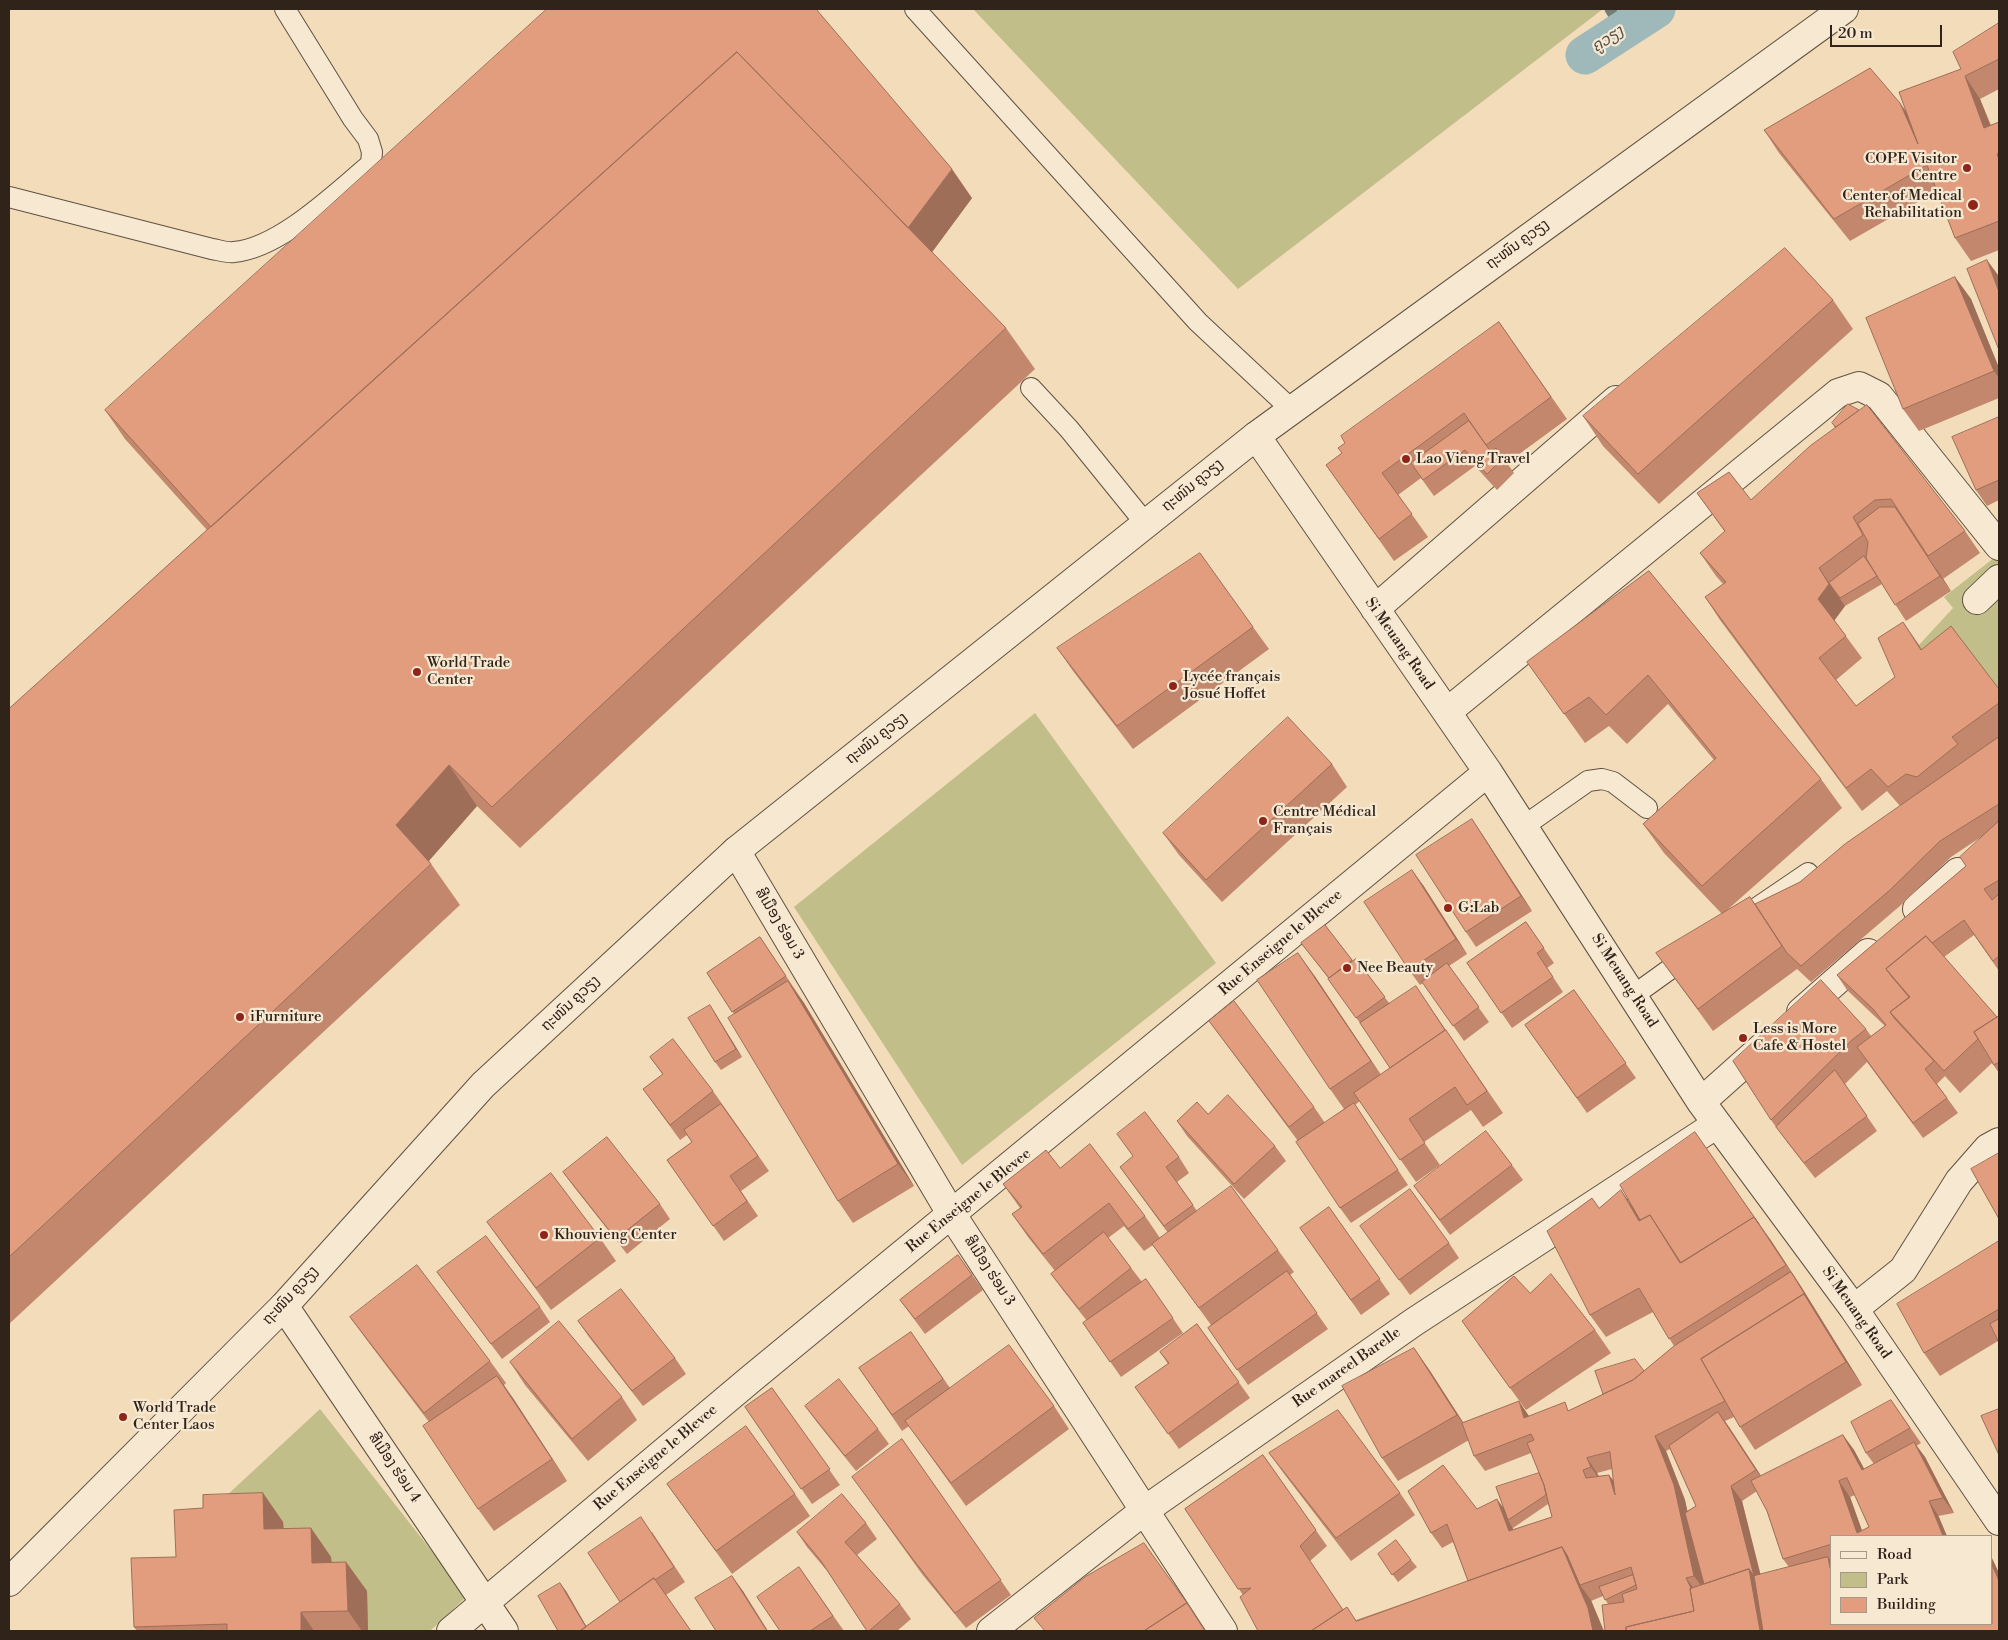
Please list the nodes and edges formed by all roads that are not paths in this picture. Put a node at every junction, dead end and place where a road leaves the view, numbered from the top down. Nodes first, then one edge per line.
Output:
1 (285, 9) edge
2 (915, 9) edge
3 (1831, 12) edge
4 (9, 197) edge
5 (1636, 382) edge
6 (1031, 388) dead end
7 (1291, 409) junction
8 (1256, 436) junction
9 (1146, 524) junction
10 (1999, 546) edge
11 (1999, 579) edge
12 (1977, 600) dead end
13 (1375, 609) junction
14 (1447, 712) junction
15 (1488, 772) junction
16 (1647, 808) dead end
17 (1524, 826) junction
18 (736, 851) junction
19 (1958, 872) edge
20 (1808, 873) edge
21 (1746, 916) edge
22 (1706, 943) edge
23 (1634, 995) junction
24 (1702, 1102) junction
25 (1717, 1124) junction
26 (1999, 1142) edge
27 (952, 1215) junction
28 (284, 1306) junction
29 (1854, 1309) junction
30 (1145, 1510) junction
31 (1999, 1521) edge
32 (9, 1582) edge
33 (484, 1601) junction
34 (451, 1631) edge
35 (504, 1631) edge
36 (991, 1631) edge
37 (1223, 1631) edge

1 - 4 lane
2 - 7 lane
3 - 7 street, ຖະໜົນ ຄູວຽງ
5 - 13 street
6 - 9 lane
7 - 8 street, ຖະໜົນ ຄູວຽງ
8 - 9 street, ຖະໜົນ ຄູວຽງ
8 - 13 street, Si Meuang Road
9 - 18 street, ຖະໜົນ ຄູວຽງ
10 - 14 street
11 - 12 street
13 - 14 street, Si Meuang Road
14 - 15 street, Si Meuang Road
15 - 17 street, Si Meuang Road
15 - 27 street, Rue Enseigne le Blevee
16 - 17 lane
17 - 23 street, Si Meuang Road
18 - 27 street, ສີເມືອງ ຮ່ອມ 3
18 - 28 street, ຖະໜົນ ຄູວຽງ
19 - 24 street
20 - 21 lane
22 - 23 lane
23 - 24 street, Si Meuang Road
24 - 25 street, Si Meuang Road
25 - 29 street, Si Meuang Road
25 - 30 street, Rue mareel Barelle
26 - 29 street
27 - 30 street, ສີເມືອງ ຮ່ອມ 3
27 - 33 street, Rue Enseigne le Blevee
28 - 32 street, ຖະໜົນ ຄູວຽງ
28 - 33 street, ສີເມືອງ ຮ່ອມ 4
29 - 31 street, Si Meuang Road
30 - 36 street, Rue mareel Barelle
30 - 37 street, ສີເມືອງ ຮ່ອມ 3
33 - 34 street, Rue Enseigne le Blevee
33 - 35 street, ສີເມືອງ ຮ່ອມ 4

